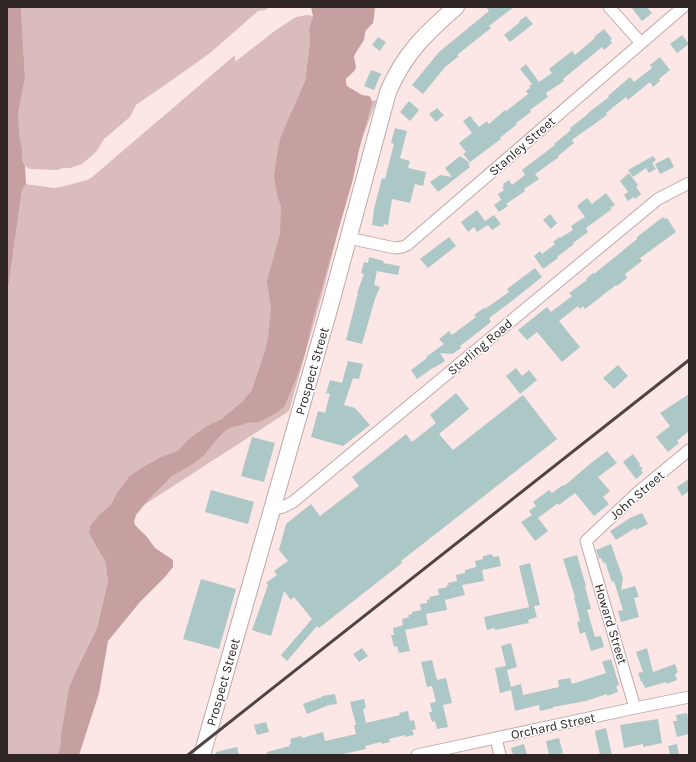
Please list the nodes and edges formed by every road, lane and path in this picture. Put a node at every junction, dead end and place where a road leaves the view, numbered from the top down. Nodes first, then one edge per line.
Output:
1 (456, 7) edge
2 (609, 7) edge
3 (683, 7) edge
4 (641, 43) junction
5 (689, 183) edge
6 (348, 238) junction
7 (689, 450) edge
8 (272, 509) junction
9 (586, 541) joint
10 (689, 697) edge
11 (635, 708) junction
12 (496, 738) junction
13 (202, 755) edge
14 (417, 755) edge
15 (500, 755) edge

1 - 6 main road, Prospect Street
2 - 4 street
3 - 4 street, Stanley Street
4 - 6 street, Stanley Street
5 - 8 street, Sterling Road
6 - 8 main road, Prospect Street
7 - 9 street, John Street
8 - 13 main road, Prospect Street
9 - 11 street, Howard Street
10 - 11 street, Orchard Street
11 - 12 street, Orchard Street
12 - 14 street, Orchard Street
12 - 15 street

